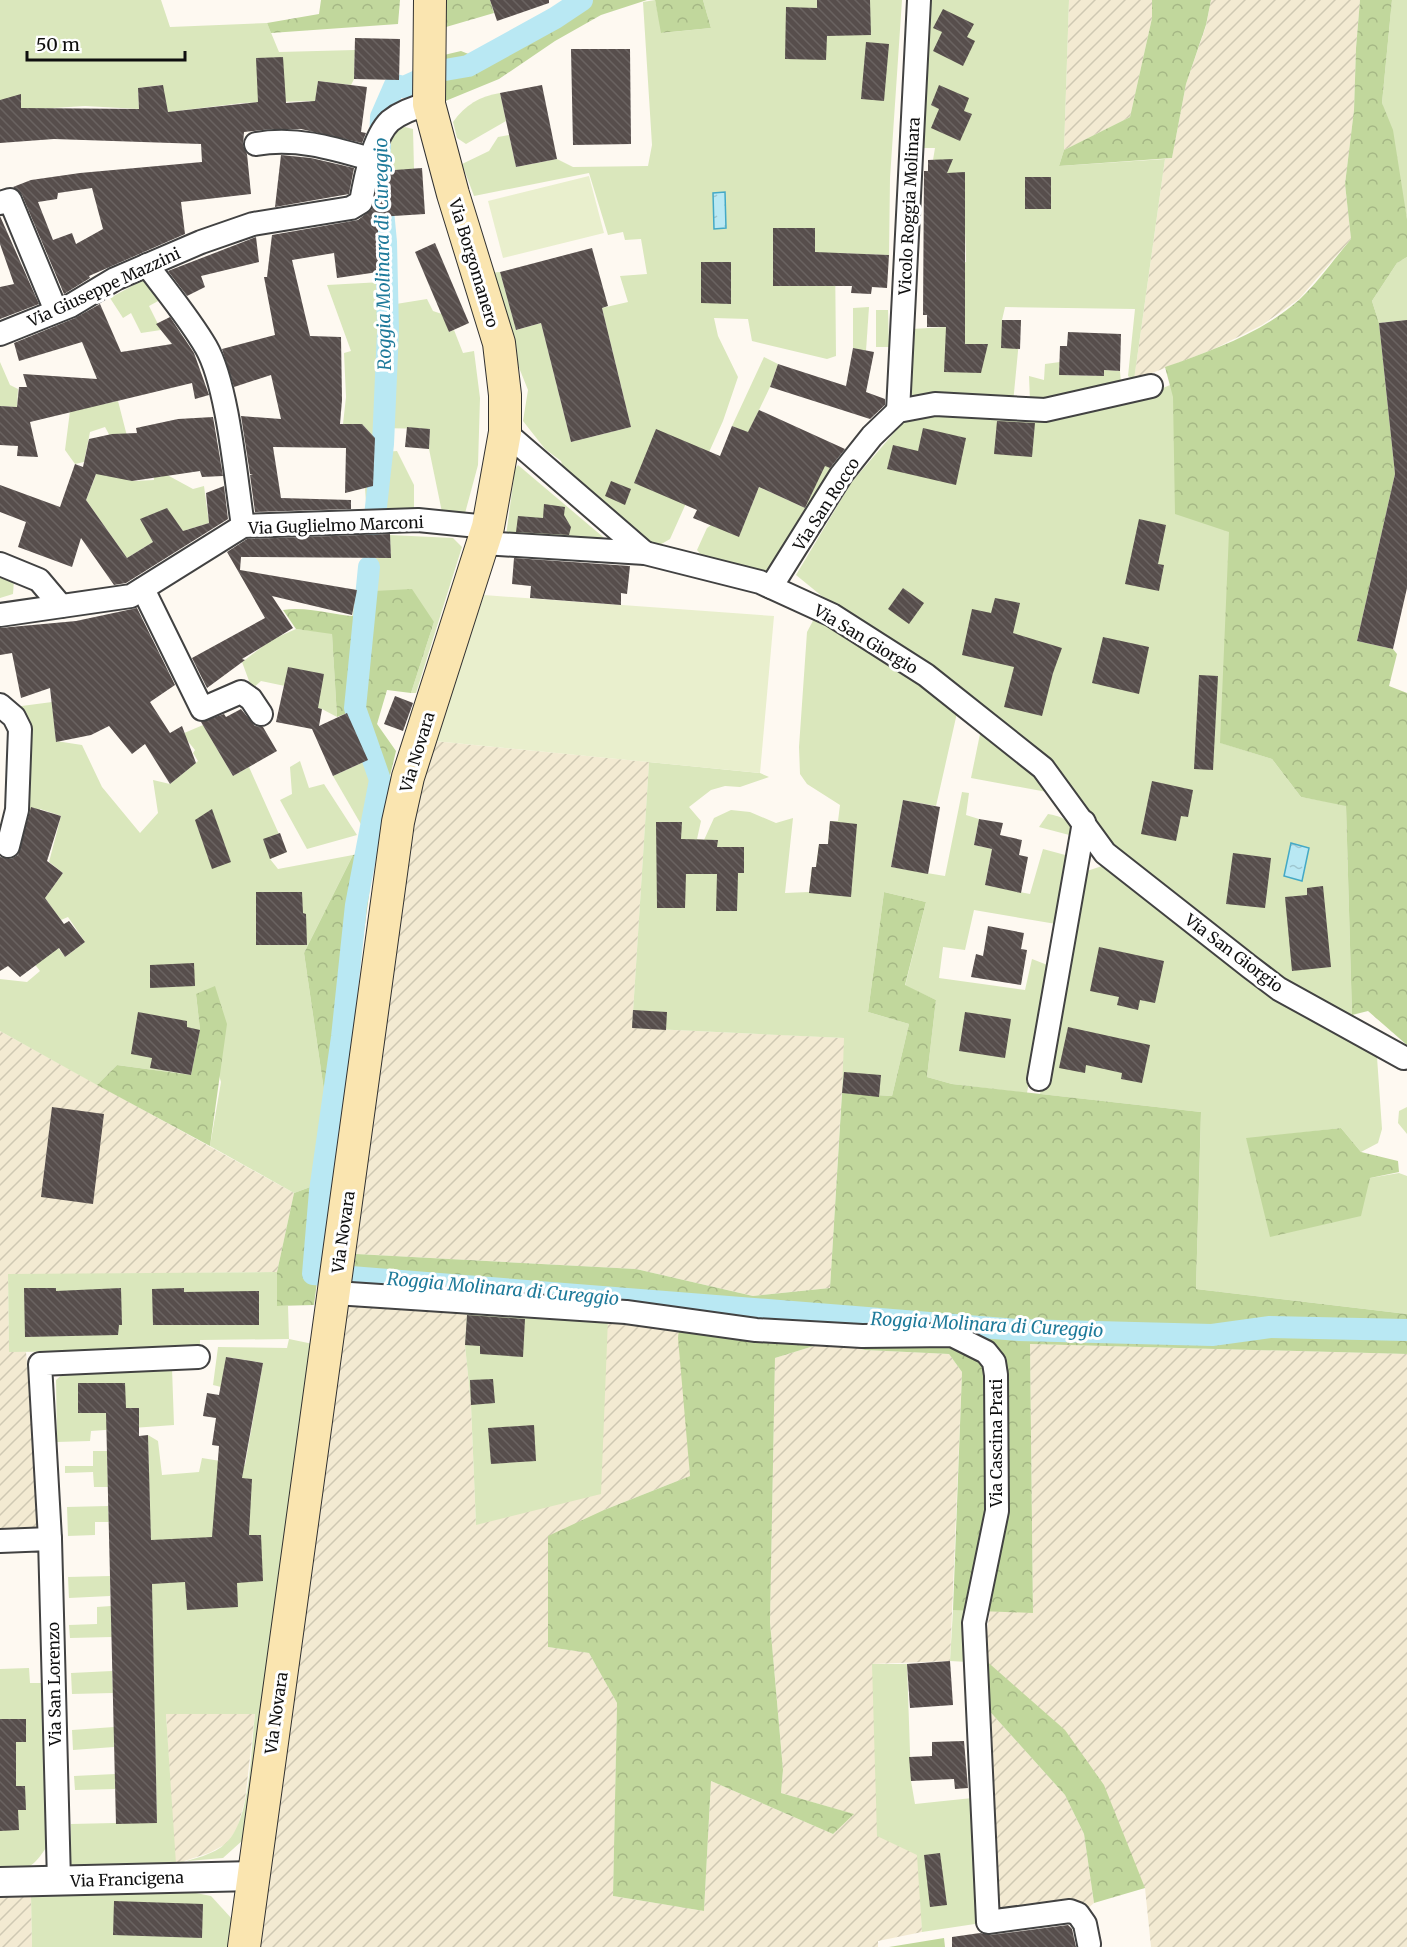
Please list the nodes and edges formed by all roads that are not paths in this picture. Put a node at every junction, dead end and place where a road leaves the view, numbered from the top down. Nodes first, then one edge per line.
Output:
1 (429, 0) edge
2 (919, 0) edge
3 (429, 88) junction
4 (256, 144) dead end
5 (373, 154) junction
6 (0, 203) edge
7 (147, 265) junction
8 (56, 311) junction
9 (0, 334) edge
10 (1151, 386) dead end
11 (898, 411) junction
12 (505, 432) junction
13 (243, 526) junction
14 (485, 535) junction
15 (645, 553) junction
16 (0, 564) edge
17 (771, 587) junction
18 (137, 592) junction
19 (61, 606) junction
20 (0, 615) edge
21 (0, 705) edge
22 (261, 714) dead end
23 (1084, 822) junction
24 (8, 846) dead end
25 (1404, 1058) dead end
26 (1039, 1079) dead end
27 (337, 1282) junction
28 (198, 1357) dead end
29 (50, 1539) junction
30 (0, 1541) edge
31 (254, 1876) junction
32 (59, 1881) junction
33 (0, 1882) edge
34 (1089, 1944) dead end
35 (244, 1947) edge

1 - 3 main road, Via Borgomanero
2 - 11 street, Vicolo Roggia Molinara
3 - 5 street, Via Giuseppe Mazzini
3 - 12 main road, Via Borgomanero
4 - 5 street
5 - 7 street, Via Giuseppe Mazzini
6 - 8 street
7 - 8 street, Via Giuseppe Mazzini
7 - 13 street
8 - 9 street, Via Giuseppe Mazzini
10 - 11 street
11 - 17 street, Via San Rocco
12 - 14 main road, Via Borgomanero
12 - 15 street
13 - 14 street, Via Guglielmo Marconi
13 - 18 street, Via Guglielmo Marconi
14 - 15 street
14 - 27 main road, Via Novara
15 - 17 street
16 - 19 street
17 - 23 street, Via San Giorgio
18 - 19 street
18 - 22 street
19 - 20 street
21 - 24 street
23 - 25 street, Via San Giorgio
23 - 26 street
27 - 31 main road, Via Novara
27 - 34 street, Via Cascina Prati
28 - 29 street, Via San Lorenzo
29 - 30 street
29 - 32 street, Via San Lorenzo
31 - 32 street, Via Francigena
31 - 35 main road, Via Novara
32 - 33 street, Via Francigena

